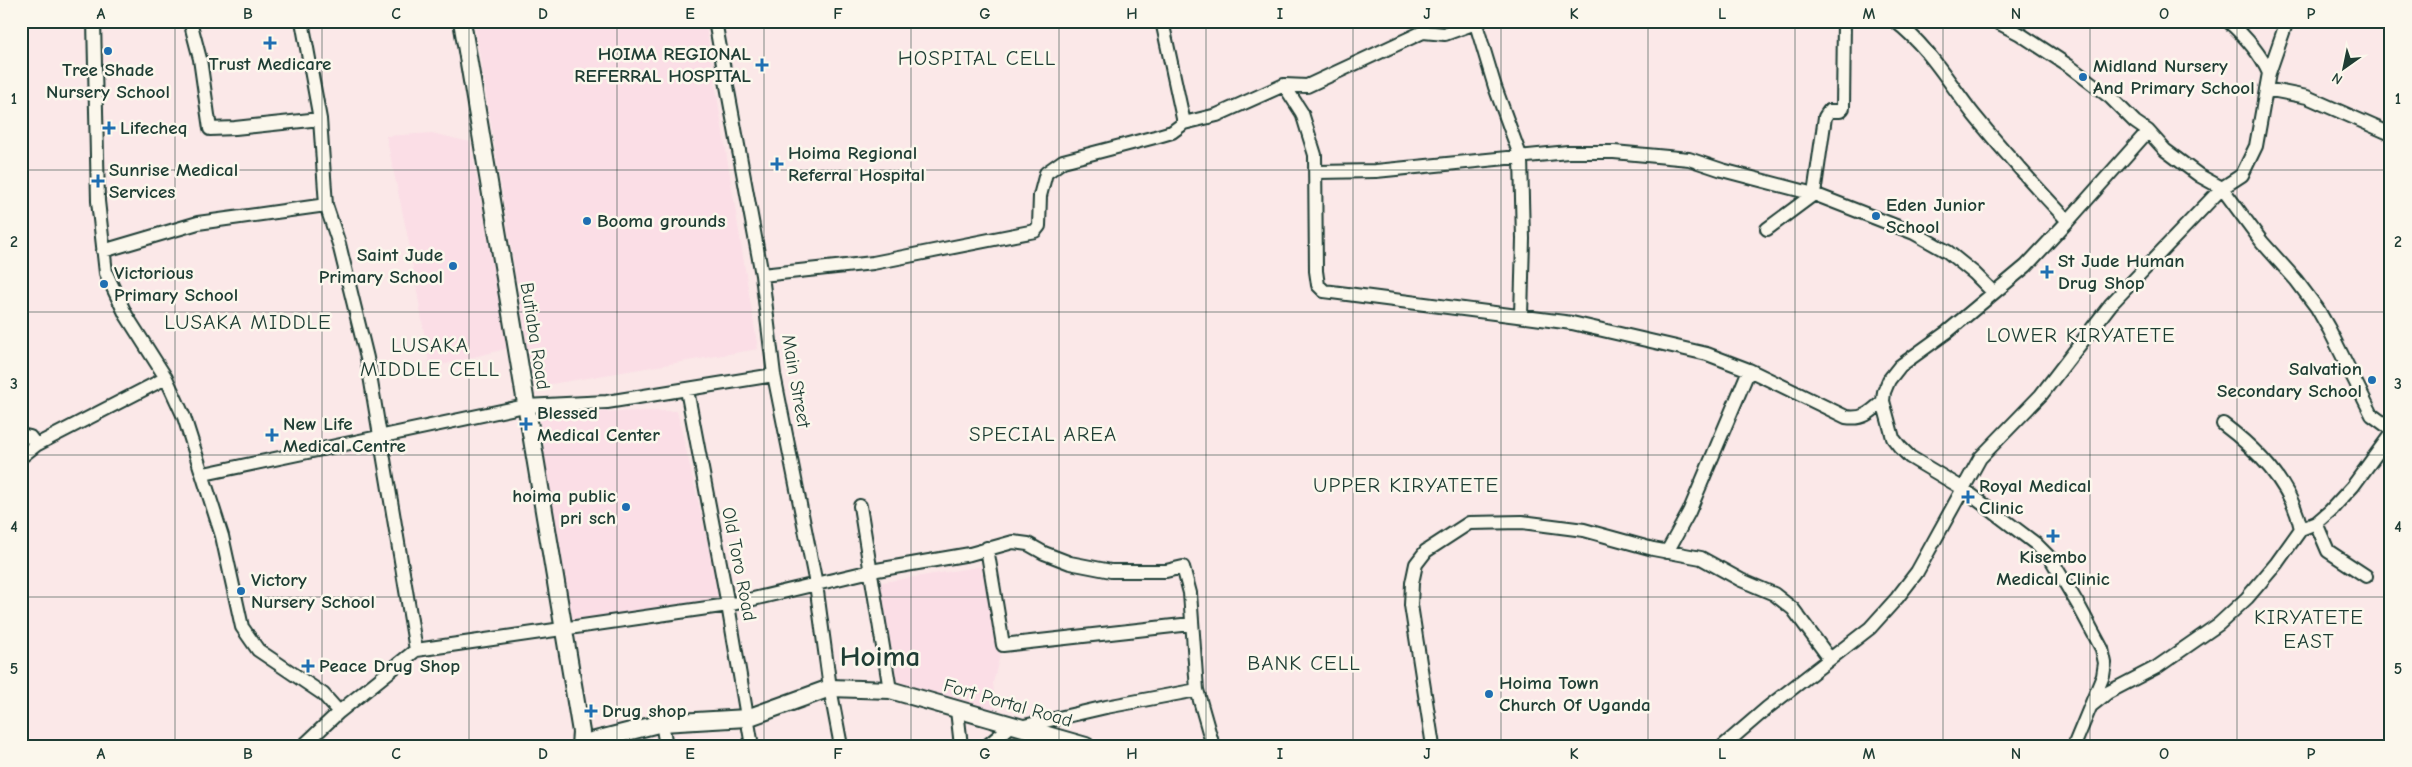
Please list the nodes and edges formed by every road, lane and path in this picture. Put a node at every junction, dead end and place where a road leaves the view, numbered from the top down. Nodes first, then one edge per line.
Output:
1 (94, 21) edge
2 (190, 21) edge
3 (302, 21) edge
4 (462, 21) edge
5 (715, 21) edge
6 (1162, 21) edge
7 (1844, 21) edge
8 (1896, 21) edge
9 (1995, 21) edge
10 (2228, 21) edge
11 (2287, 21) edge
12 (1479, 23) edge
13 (1423, 27) edge
14 (2270, 73) junction
15 (1284, 85) junction
16 (2266, 89) junction
17 (320, 119) junction
18 (1184, 123) junction
19 (2148, 131) junction
20 (2391, 134) edge
21 (1521, 158) junction
22 (1317, 172) junction
23 (2222, 188) junction
24 (1814, 194) junction
25 (326, 205) junction
26 (2068, 222) junction
27 (1767, 229) dead end
28 (103, 251) junction
29 (762, 275) junction
30 (1992, 291) junction
31 (1520, 316) junction
32 (1749, 370) junction
33 (774, 375) junction
34 (166, 378) junction
35 (687, 390) junction
36 (1883, 401) junction
37 (525, 406) junction
38 (2223, 424) dead end
39 (2391, 429) edge
40 (2391, 434) edge
41 (21, 435) edge
42 (380, 436) junction
43 (36, 445) junction
44 (21, 457) edge
45 (204, 474) junction
46 (1962, 488) junction
47 (860, 506) dead end
48 (2316, 523) junction
49 (2301, 529) junction
50 (986, 548) junction
51 (1667, 552) junction
52 (870, 571) junction
53 (2366, 576) dead end
54 (816, 584) junction
55 (728, 605) junction
56 (1191, 624) junction
57 (562, 630) junction
58 (416, 650) junction
59 (1830, 659) junction
60 (830, 688) junction
61 (890, 690) junction
62 (1198, 690) junction
63 (2088, 708) junction
64 (957, 710) junction
65 (339, 712) junction
66 (747, 718) junction
67 (662, 723) junction
68 (1017, 726) junction
69 (577, 745) edge
70 (303, 746) edge
71 (666, 746) edge
72 (752, 746) edge
73 (841, 746) edge
74 (961, 746) edge
75 (987, 746) edge
76 (1086, 746) edge
77 (1213, 746) edge
78 (1433, 746) edge
79 (1724, 746) edge
80 (2074, 746) edge

1 - 28 street
2 - 17 street
3 - 17 street
4 - 37 main road, Butiaba Road
5 - 29 street, Main Street
6 - 18 street
7 - 24 street
8 - 26 street
9 - 19 street
10 - 14 street
11 - 14 street
12 - 13 street
12 - 21 street
13 - 15 street
14 - 16 street
15 - 18 street
15 - 22 street
16 - 20 street
16 - 23 street
17 - 25 street
18 - 29 street
19 - 23 street
19 - 26 street
21 - 22 street
21 - 24 street
21 - 31 street
22 - 31 street
23 - 39 street
23 - 46 street
24 - 27 street
24 - 30 street
25 - 28 street
25 - 42 street
26 - 30 street
28 - 34 street
29 - 33 street, Main Street
30 - 36 street
31 - 32 street
32 - 36 street
32 - 51 street
33 - 35 street
33 - 54 street, Main Street
34 - 43 street
34 - 45 street
35 - 37 street
35 - 55 street, Old Toro Road
36 - 46 street
37 - 42 street
37 - 57 main road, Butiaba Road
38 - 49 street
40 - 48 street
41 - 43 street
42 - 45 street
42 - 58 street
43 - 44 street
45 - 65 street
46 - 59 street
46 - 63 street
47 - 52 street
48 - 49 street
48 - 53 street
49 - 63 street
50 - 52 street
50 - 56 street
50 - 56 street
51 - 59 street
51 - 78 street
52 - 54 street
52 - 61 street
54 - 55 street
54 - 60 street, Main Street
55 - 57 street
55 - 66 street, Old Toro Road
56 - 62 street
57 - 58 street
57 - 69 main road, Butiaba Road
58 - 65 street
59 - 79 street
60 - 61 main road, Fort Portal Road
60 - 66 main road
60 - 73 street, Main Street
61 - 64 main road, Fort Portal Road
62 - 68 street
62 - 77 street
63 - 80 street
64 - 68 main road, Fort Portal Road
64 - 74 street
65 - 70 street
66 - 67 main road
66 - 72 street, Old Toro Road
67 - 69 main road
67 - 71 street
68 - 75 street
68 - 76 main road, Fort Portal Road

